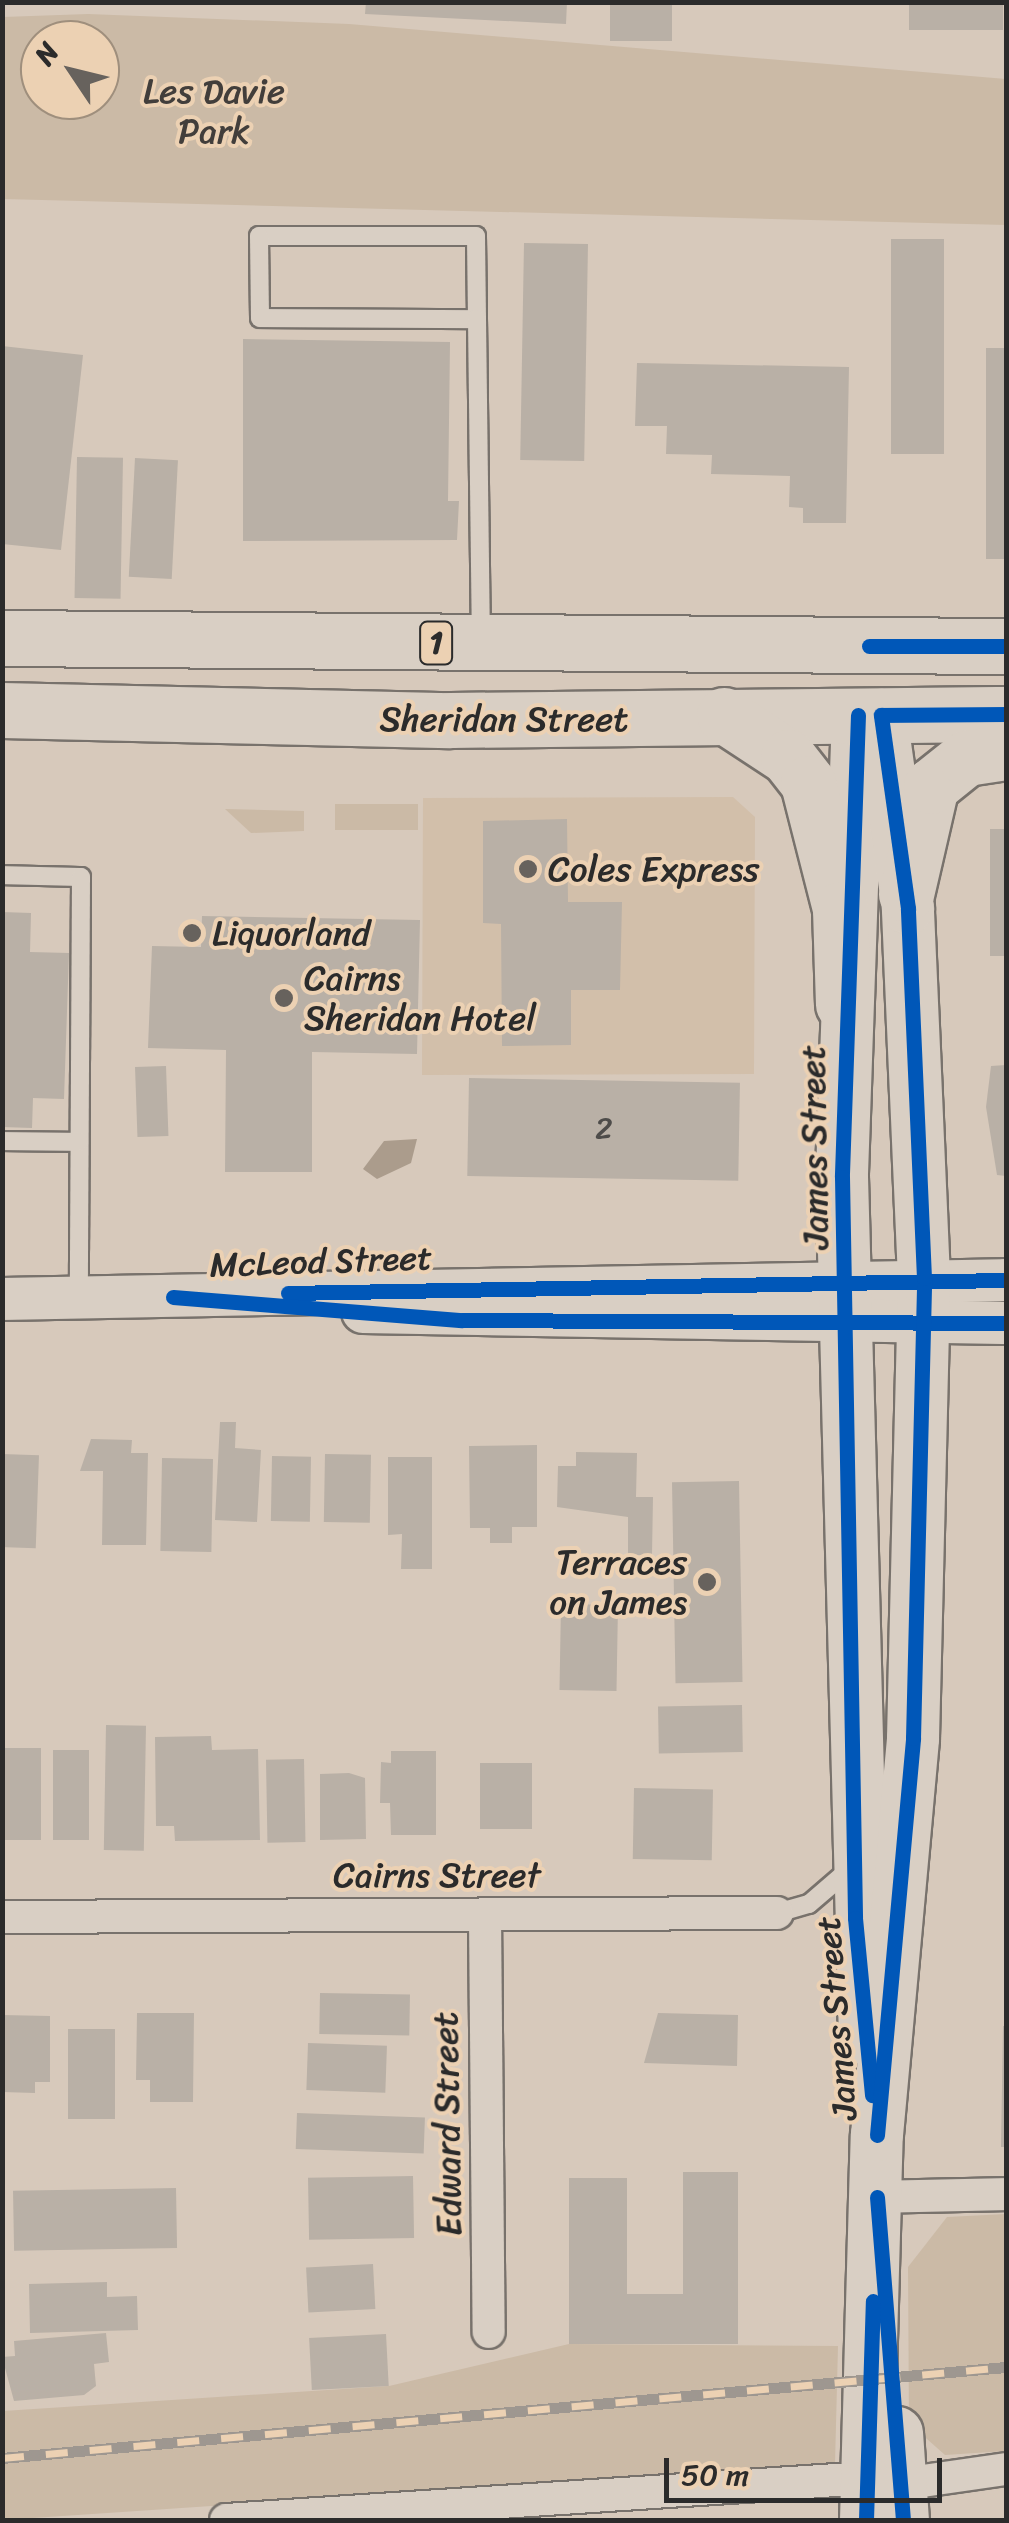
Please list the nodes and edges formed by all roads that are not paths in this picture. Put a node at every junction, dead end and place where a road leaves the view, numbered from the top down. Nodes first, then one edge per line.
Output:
1 (477, 319) junction
2 (2, 638) edge
3 (481, 644) junction
4 (869, 646) junction
5 (1006, 646) edge
6 (2, 710) edge
7 (1006, 714) edge
8 (869, 715) junction
9 (724, 716) junction
10 (1006, 752) edge
11 (2, 875) edge
12 (906, 894) junction
13 (844, 1004) junction
14 (2, 1142) edge
15 (79, 1142) junction
16 (1006, 1280) edge
17 (79, 1298) junction
18 (2, 1299) edge
19 (924, 1301) junction
20 (846, 1303) junction
21 (1006, 1323) edge
22 (855, 1864) junction
23 (776, 1913) joint
24 (484, 1915) junction
25 (2, 1917) edge
26 (877, 2135) junction
27 (1006, 2194) edge
28 (878, 2197) junction
29 (489, 2332) dead end
30 (1006, 2469) edge
31 (884, 2501) edge
32 (492, 2512) edge
33 (226, 2520) edge

1 - 1 lane
1 - 3 lane
2 - 3 highway, 1
3 - 4 highway, 1
4 - 5 highway, 1
4 - 8 highway
6 - 9 highway, Sheridan Street / 1
7 - 8 highway, Sheridan Street / 1
8 - 9 highway, Sheridan Street / 1
8 - 12 main road, James Street
8 - 13 main road, James Street
9 - 13 highway
10 - 12 highway
11 - 15 lane
12 - 19 main road, James Street
13 - 20 main road, James Street
14 - 15 lane
15 - 17 lane
16 - 19 street, McLeod Street
17 - 18 street, McLeod Street
17 - 20 street, McLeod Street
19 - 20 street, McLeod Street
19 - 21 street, McLeod Street
19 - 26 main road, James Street
20 - 22 main road, James Street
22 - 23 lane, Cairns Street
22 - 26 main road, James Street
23 - 24 street, Cairns Street
24 - 25 street, Cairns Street
24 - 29 street, Edward Street
26 - 28 main road, James Street
27 - 28 street
28 - 31 main road, James Street
30 - 31 street
31 - 32 street
32 - 33 street

